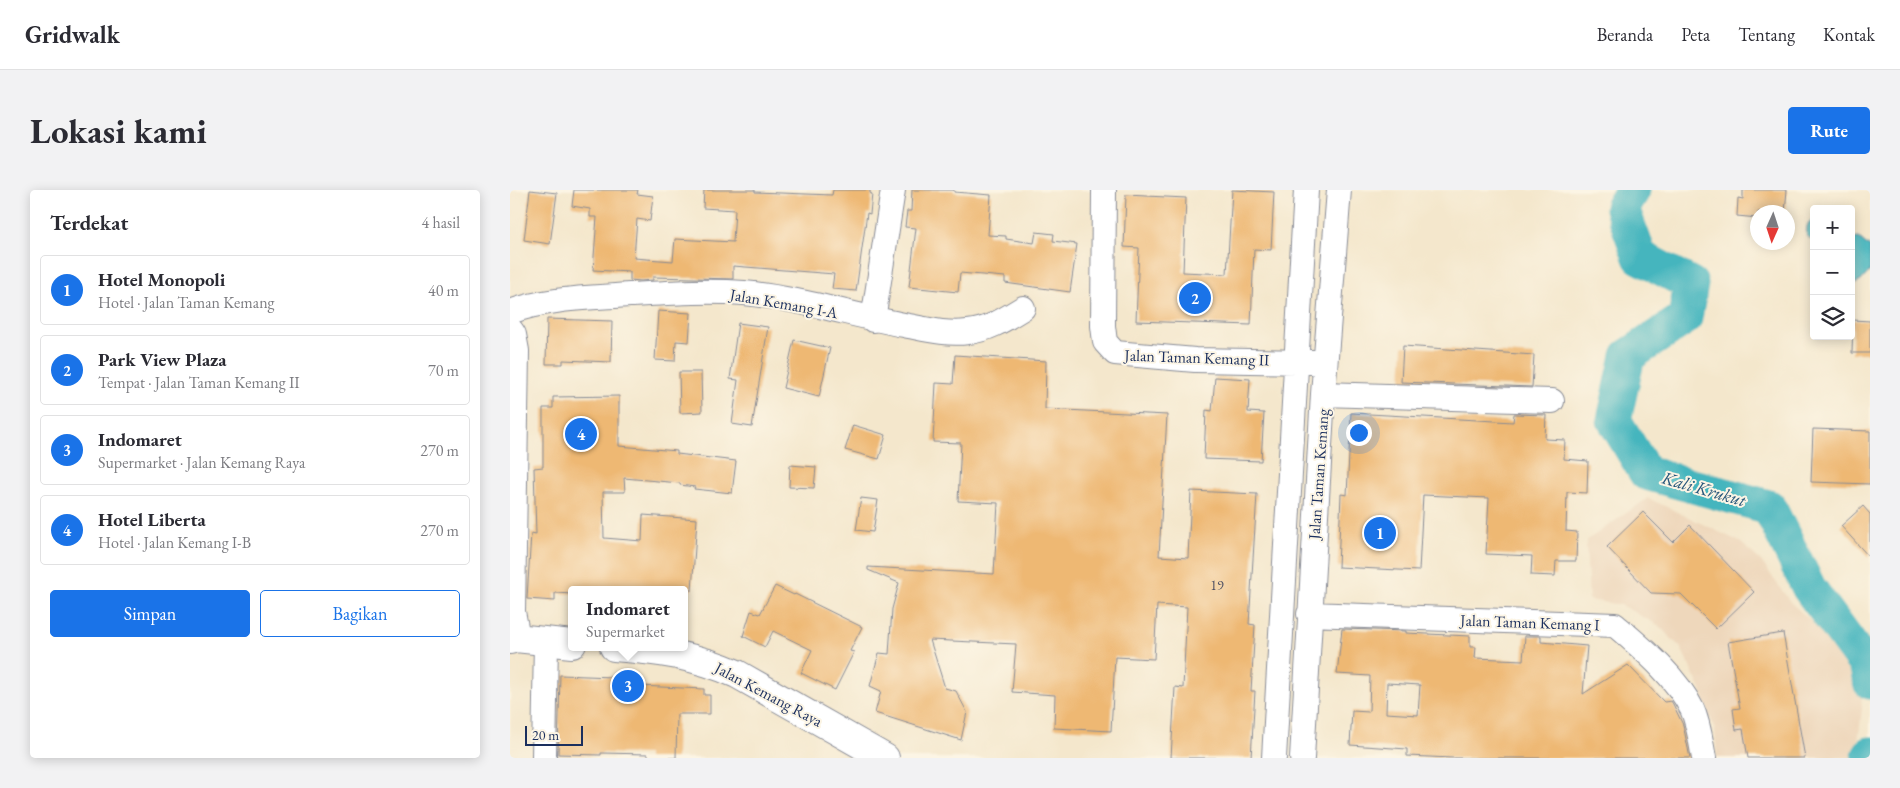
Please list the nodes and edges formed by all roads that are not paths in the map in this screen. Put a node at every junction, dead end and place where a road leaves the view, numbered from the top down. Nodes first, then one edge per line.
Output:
1 (893, 190) edge
2 (1104, 190) edge
3 (1306, 190) edge
4 (1339, 190) edge
5 (1023, 308) dead end
6 (510, 312) edge
7 (873, 320) junction
8 (510, 332) edge
9 (1297, 360) junction
10 (1326, 363) junction
11 (1323, 394) junction
12 (1552, 401) dead end
13 (1289, 496) junction
14 (1316, 497) junction
15 (1309, 614) junction
16 (513, 639) edge
17 (559, 643) edge
18 (659, 651) edge
19 (544, 758) edge
20 (885, 758) edge
21 (1274, 758) edge
22 (1302, 758) edge
23 (1704, 758) edge

1 - 7 street
2 - 9 street, Jalan Taman Kemang II
3 - 9 street, Jalan Taman Kemang
4 - 10 street, Jalan Taman Kemang
5 - 7 street, Jalan Kemang I-A
6 - 7 street, Jalan Kemang I-A
8 - 16 street
9 - 10 street, Jalan Taman Kemang II
9 - 13 street, Jalan Taman Kemang
10 - 11 street, Jalan Taman Kemang
11 - 12 street
11 - 14 street, Jalan Taman Kemang
13 - 14 street
13 - 21 street, Jalan Taman Kemang
14 - 15 street, Jalan Taman Kemang
15 - 22 street, Jalan Taman Kemang
15 - 23 street, Jalan Taman Kemang I
16 - 17 street
17 - 19 street
18 - 20 street, Jalan Kemang Raya

